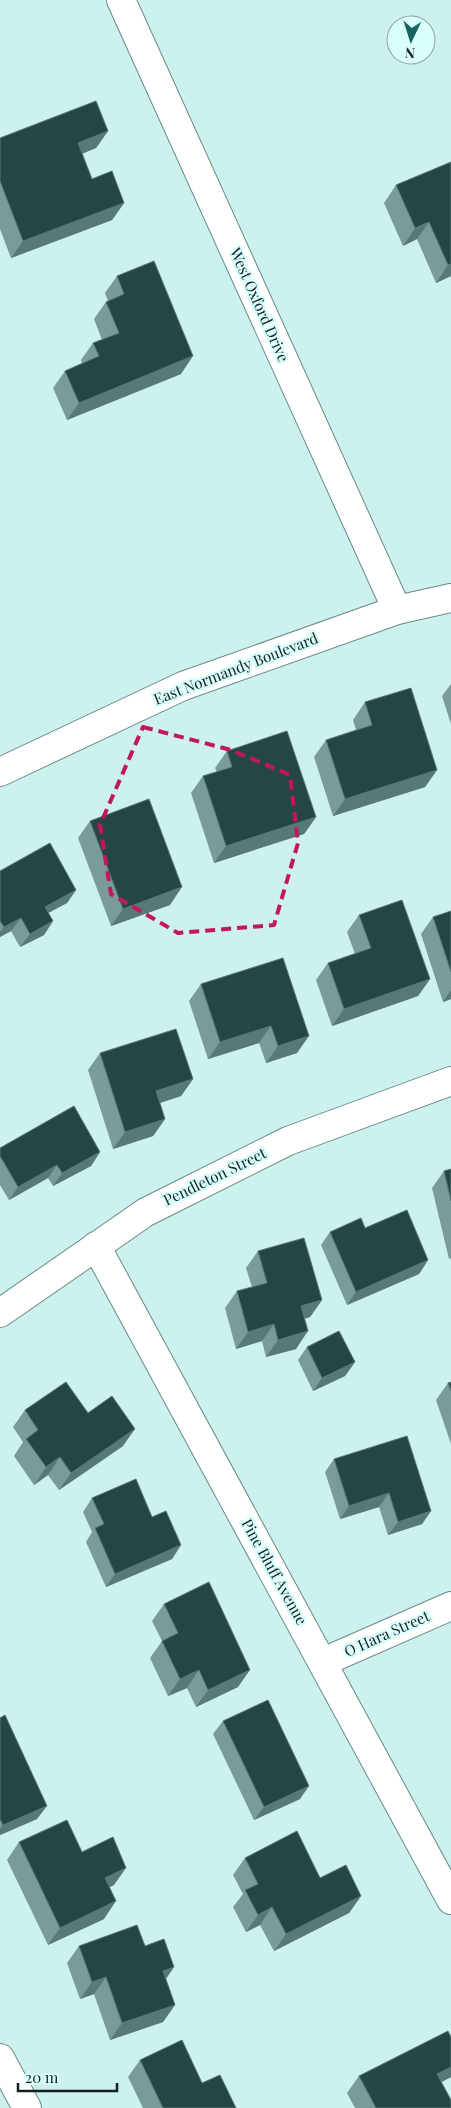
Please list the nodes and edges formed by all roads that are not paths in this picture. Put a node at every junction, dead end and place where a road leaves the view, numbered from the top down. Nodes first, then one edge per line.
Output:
1 (121, 0) edge
2 (451, 598) edge
3 (398, 610) junction
4 (0, 772) edge
5 (451, 1081) edge
6 (96, 1246) junction
7 (0, 1313) edge
8 (451, 1606) edge
9 (323, 1662) junction
10 (451, 1900) edge
11 (0, 2058) edge
12 (28, 2108) edge

1 - 3 street, West Oxford Drive
2 - 3 street, East Normandy Boulevard
3 - 4 street, East Normandy Boulevard
5 - 6 street, Pendleton Street
6 - 7 street, Pendleton Street
6 - 9 street, Pine Bluff Avenue
8 - 9 street, O Hara Street
9 - 10 street, Pine Bluff Avenue
11 - 12 street

